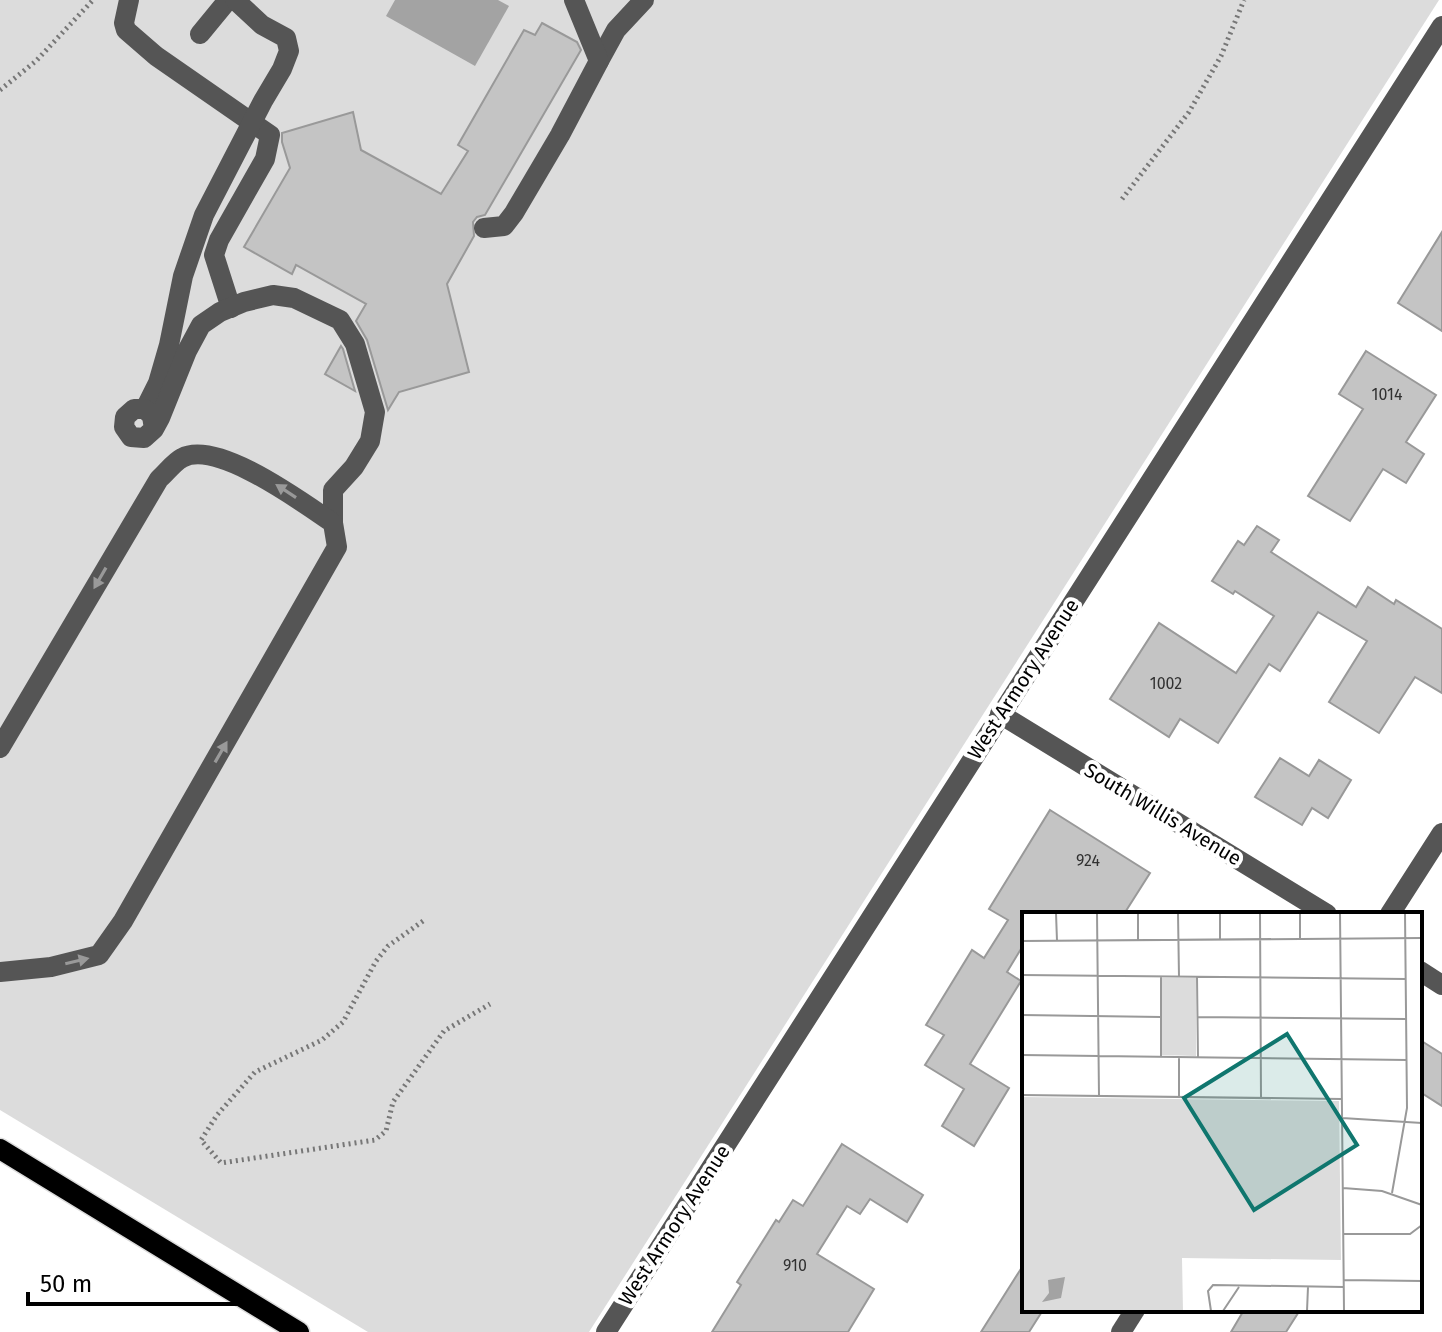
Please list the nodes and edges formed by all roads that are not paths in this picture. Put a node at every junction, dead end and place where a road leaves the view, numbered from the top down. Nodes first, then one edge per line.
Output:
1 (129, 0) edge
2 (228, 0) edge
3 (235, 0) edge
4 (574, 0) edge
5 (644, 0) edge
6 (1442, 26) edge
7 (200, 34) dead end
8 (599, 61) junction
9 (253, 122) junction
10 (484, 228) dead end
11 (231, 308) junction
12 (145, 409) junction
13 (154, 429) junction
14 (333, 523) junction
15 (1000, 714) junction
16 (0, 748) edge
17 (1442, 833) edge
18 (1324, 912) edge
19 (1391, 912) edge
20 (0, 972) edge
21 (1422, 972) edge
22 (1442, 985) edge
23 (0, 1149) edge
24 (1134, 1312) edge
25 (299, 1332) edge
26 (606, 1332) edge
27 (1121, 1332) edge

1 - 9 street
2 - 7 street
3 - 9 street
4 - 8 street
5 - 8 street
6 - 15 street, West Armory Avenue
8 - 10 street
9 - 11 street
9 - 12 street
11 - 13 street
11 - 14 street
12 - 13 street
12 - 13 street
14 -> 16 street
20 -> 14 street
15 - 18 street, South Willis Avenue
15 - 26 street, West Armory Avenue
17 - 19 street
21 - 22 street
23 - 25 main road
24 - 27 street

